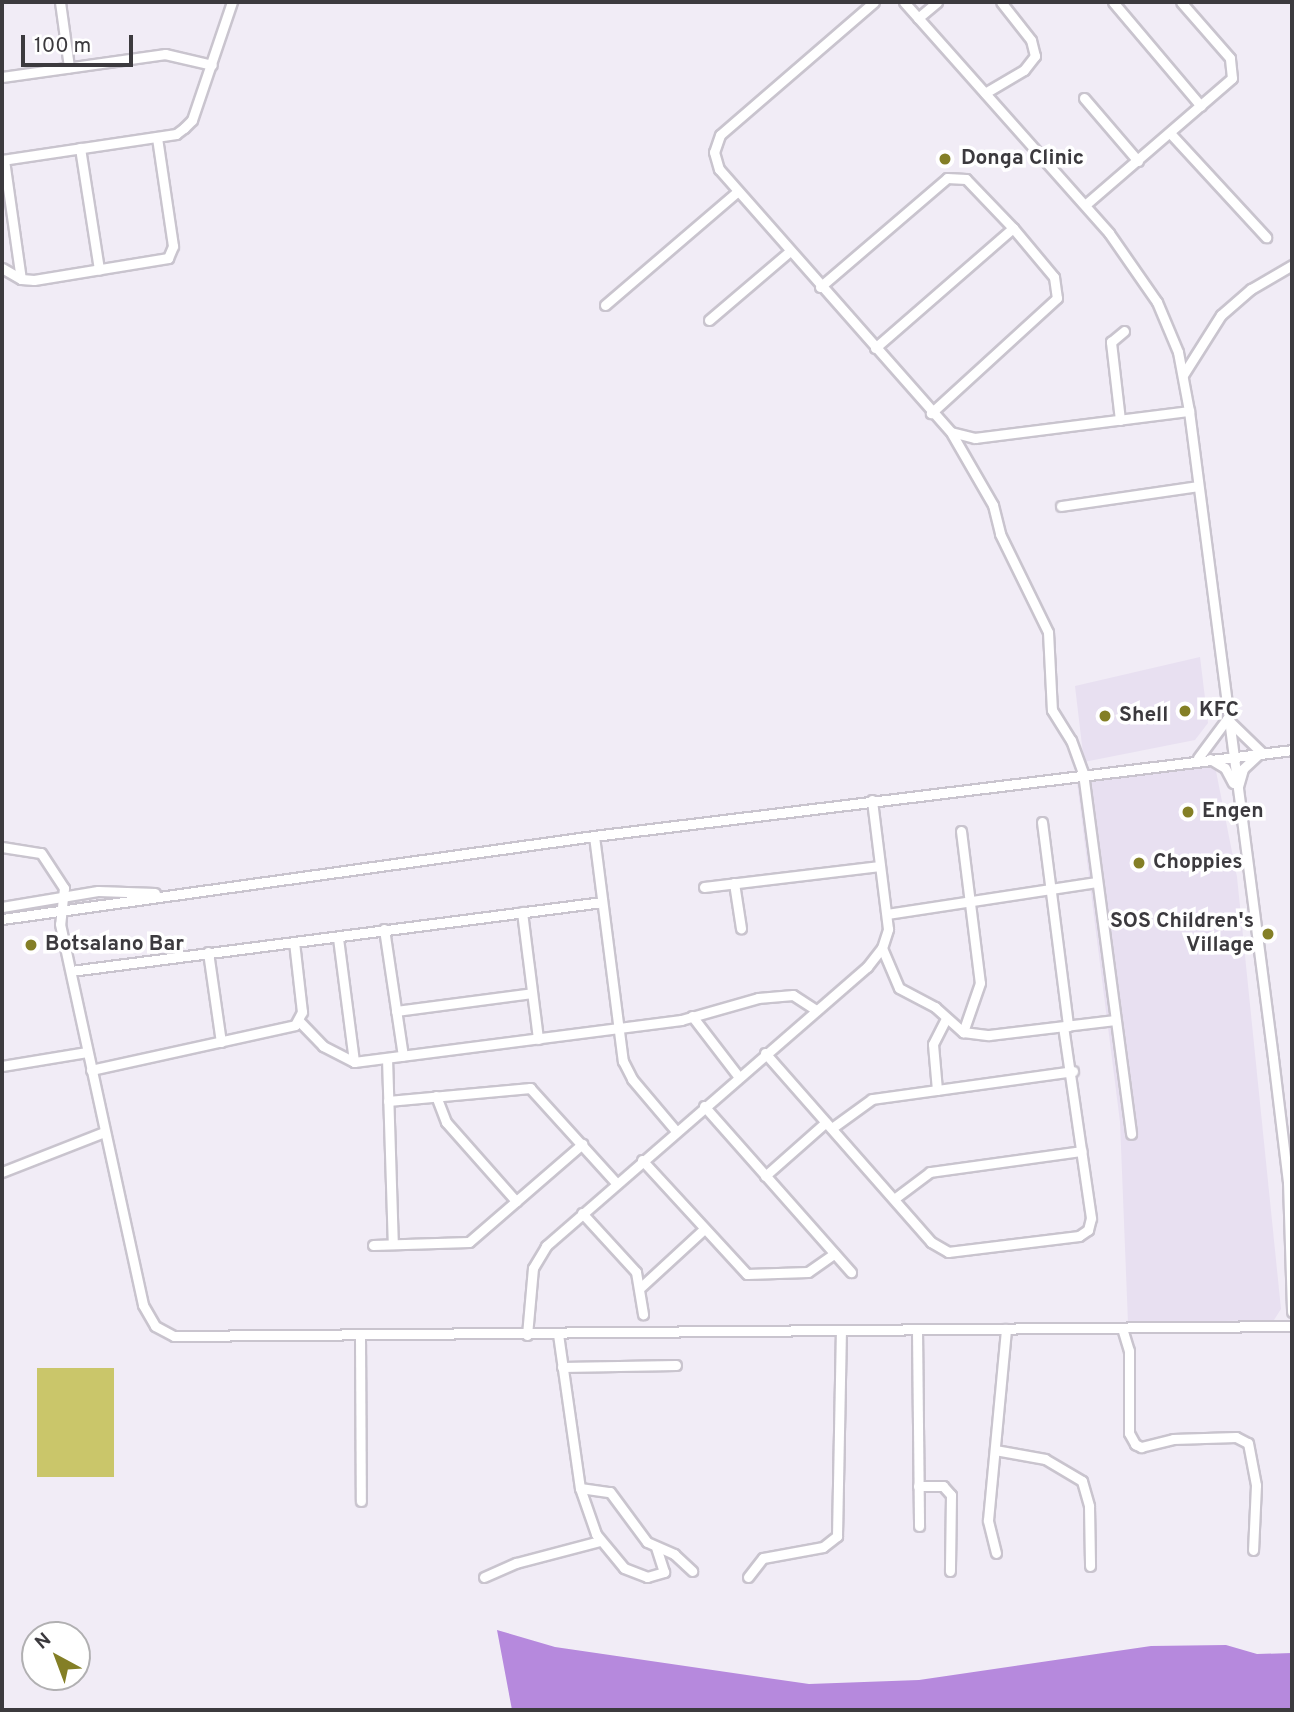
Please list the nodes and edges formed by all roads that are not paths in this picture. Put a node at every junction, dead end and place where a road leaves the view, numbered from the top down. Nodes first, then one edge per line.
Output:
1 (60, 2) edge
2 (232, 2) edge
3 (874, 2) edge
4 (904, 2) edge
5 (937, 2) edge
6 (1000, 2) edge
7 (1113, 2) edge
8 (1181, 2) edge
9 (918, 18) junction
10 (212, 65) junction
11 (69, 67) junction
12 (2, 77) edge
13 (985, 93) junction
14 (1084, 98) dead end
15 (1201, 106) junction
16 (1170, 133) junction
17 (157, 137) junction
18 (80, 148) junction
19 (3, 160) edge
20 (1138, 161) junction
21 (737, 191) junction
22 (1085, 205) junction
23 (1013, 228) junction
24 (1266, 237) dead end
25 (789, 252) junction
26 (1292, 265) edge
27 (2, 268) edge
28 (99, 270) junction
29 (21, 279) junction
30 (820, 287) junction
31 (605, 305) dead end
32 (709, 320) dead end
33 (1124, 331) dead end
34 (875, 348) junction
35 (1183, 375) junction
36 (1189, 411) junction
37 (931, 413) junction
38 (1121, 420) junction
39 (951, 432) junction
40 (1198, 486) junction
41 (1061, 506) dead end
42 (1227, 719) junction
43 (1292, 750) edge
44 (1261, 752) junction
45 (1231, 755) junction
46 (1208, 758) junction
47 (1196, 760) junction
48 (1083, 773) junction
49 (1237, 791) junction
50 (872, 800) junction
51 (1042, 822) dead end
52 (961, 831) dead end
53 (594, 836) junction
54 (2, 846) edge
55 (880, 866) junction
56 (1097, 882) junction
57 (734, 883) junction
58 (704, 887) dead end
59 (1049, 889) junction
60 (164, 894) junction
61 (65, 897) junction
62 (969, 900) junction
63 (602, 902) junction
64 (2, 907) edge
65 (62, 908) junction
66 (522, 912) junction
67 (887, 914) junction
68 (2, 919) edge
69 (741, 928) dead end
70 (384, 929) junction
71 (338, 938) junction
72 (295, 942) junction
73 (883, 948) junction
74 (208, 951) junction
75 (71, 971) junction
76 (532, 993) junction
77 (816, 1010) junction
78 (396, 1011) junction
79 (692, 1016) junction
80 (945, 1020) junction
81 (1115, 1020) junction
82 (299, 1021) junction
83 (1065, 1027) junction
84 (618, 1029) junction
85 (963, 1032) junction
86 (538, 1039) junction
87 (221, 1042) junction
88 (87, 1052) junction
89 (765, 1053) junction
90 (403, 1056) junction
91 (387, 1058) junction
92 (354, 1062) junction
93 (2, 1066) edge
94 (91, 1070) junction
95 (1073, 1071) junction
96 (738, 1076) junction
97 (937, 1090) junction
98 (436, 1096) junction
99 (388, 1101) junction
100 (704, 1106) junction
101 (829, 1125) junction
102 (676, 1130) junction
103 (104, 1132) junction
104 (1131, 1133) dead end
105 (582, 1143) junction
106 (1082, 1151) junction
107 (642, 1160) junction
108 (2, 1172) edge
109 (765, 1177) junction
110 (616, 1183) junction
111 (894, 1199) junction
112 (516, 1201) junction
113 (582, 1213) junction
114 (703, 1230) junction
115 (393, 1244) junction
116 (373, 1245) dead end
117 (834, 1254) junction
118 (852, 1272) dead end
119 (640, 1287) junction
120 (1292, 1312) edge
121 (643, 1314) dead end
122 (1292, 1326) edge
123 (1122, 1328) junction
124 (1006, 1329) junction
125 (841, 1330) junction
126 (917, 1330) junction
127 (558, 1334) junction
128 (527, 1335) junction
129 (360, 1336) junction
130 (676, 1365) dead end
131 (562, 1367) junction
132 (995, 1450) junction
133 (918, 1486) junction
134 (580, 1488) junction
135 (361, 1502) dead end
136 (919, 1527) dead end
137 (600, 1541) junction
138 (656, 1548) junction
139 (1253, 1550) dead end
140 (996, 1553) dead end
141 (1090, 1566) dead end
142 (692, 1570) dead end
143 (950, 1571) dead end
144 (484, 1577) dead end
145 (748, 1577) dead end

1 - 11 street
2 - 10 street
3 - 21 street
4 - 9 street
5 - 9 street
6 - 13 street
7 - 15 street
8 - 15 street
9 - 13 street
10 - 11 street
10 - 17 street
11 - 12 street
13 - 22 street
14 - 20 street
15 - 16 street
16 - 20 street
16 - 24 street
17 - 18 street
17 - 28 street
18 - 19 street
18 - 28 street
19 - 29 street
20 - 22 street
21 - 25 street
21 - 31 street
22 - 35 street
23 - 30 street
23 - 34 street
23 - 37 street
25 - 30 street
25 - 32 street
26 - 35 street
27 - 29 street
28 - 29 street
30 - 34 street
33 - 38 street
34 - 37 street
35 - 36 street
36 - 38 street
36 - 40 street
37 - 39 street
38 - 39 street
39 - 48 street
40 - 41 street
40 - 42 street
42 - 44 street
42 - 45 street
42 - 47 street
43 - 44 street
44 - 45 street
44 - 49 street
45 - 46 street
45 - 49 street
46 - 47 street
46 - 49 street
47 - 48 street
48 - 50 street
48 - 56 street
49 - 120 street
50 - 53 street
50 - 55 street
51 - 59 street
52 - 62 street
53 - 60 street
53 - 63 street
54 - 61 street
55 - 57 street
55 - 67 street
56 - 59 street
56 - 81 street
57 - 58 street
57 - 69 street
59 - 62 street
59 - 83 street
60 - 61 street
60 - 65 street
61 - 64 street
61 - 65 street
62 - 67 street
62 - 85 street
63 - 66 street
63 - 84 street
65 - 68 street
65 - 75 street
66 - 70 street
66 - 76 street
67 - 73 street
70 - 71 street
70 - 78 street
71 - 72 street
71 - 92 street
72 - 74 street
72 - 82 street
73 - 77 street
73 - 80 street
74 - 75 street
74 - 87 street
75 - 88 street
76 - 78 street
76 - 86 street
77 - 79 street
77 - 89 street
78 - 90 street
79 - 84 street
79 - 96 street
80 - 85 street
80 - 97 street
81 - 83 street
81 - 104 street
82 - 87 street
82 - 92 street
83 - 85 street
83 - 95 street
84 - 86 street
84 - 102 street
86 - 90 street
87 - 94 street
88 - 93 street
88 - 94 street
89 - 96 street
89 - 101 street
90 - 91 street
91 - 92 street
91 - 99 street
94 - 103 street
95 - 97 street
95 - 106 street
96 - 100 street
97 - 101 street
98 - 99 street
98 - 105 street
98 - 112 street
99 - 115 street
100 - 102 street
100 - 109 street
101 - 109 street
101 - 111 street
102 - 107 street
103 - 108 street
103 - 129 street
105 - 110 street
105 - 112 street
106 - 111 street
106 - 111 street
107 - 110 street
107 - 114 street
109 - 117 street
110 - 113 street
112 - 115 street
113 - 119 street
113 - 128 street
114 - 117 street
114 - 119 street
115 - 116 street
117 - 118 street
119 - 121 street
122 - 123 street
123 - 124 street
123 - 139 street
124 - 126 street
124 - 132 street
125 - 126 street
125 - 127 street
125 - 145 street
126 - 133 street
127 - 128 street
127 - 131 street
128 - 129 street
129 - 135 street
130 - 131 street
131 - 134 street
132 - 140 street
132 - 141 street
133 - 136 street
133 - 143 street
134 - 137 street
134 - 138 street
137 - 138 street
137 - 144 street
138 - 142 street

